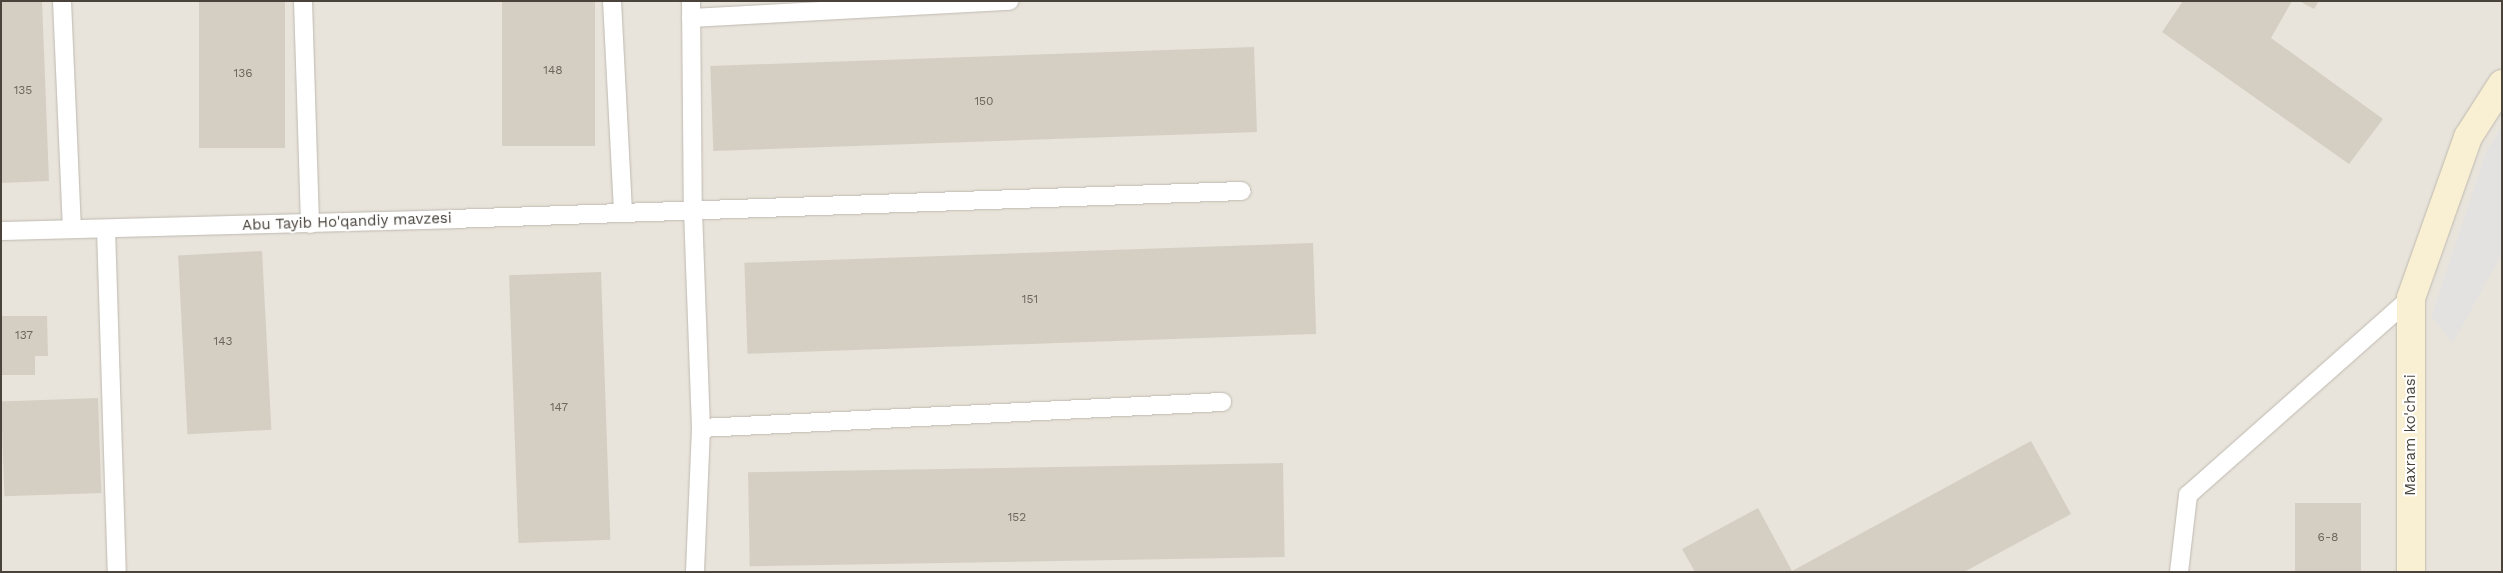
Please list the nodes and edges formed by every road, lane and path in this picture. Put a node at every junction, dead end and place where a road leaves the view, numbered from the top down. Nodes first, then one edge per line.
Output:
1 (62, 1) edge
2 (303, 1) edge
3 (612, 1) edge
4 (1010, 1) edge
5 (691, 10) edge
6 (2502, 84) edge
7 (1242, 191) dead end
8 (693, 211) junction
9 (623, 212) junction
10 (310, 224) junction
11 (1, 230) edge
12 (72, 230) junction
13 (106, 230) junction
14 (2411, 298) junction
15 (1222, 402) dead end
16 (701, 428) junction
17 (117, 572) edge
18 (695, 572) edge
19 (2179, 572) edge
20 (2411, 572) edge

1 - 12 lane
2 - 10 lane
3 - 9 lane
4 - 5 lane
5 - 8 lane
6 - 14 street, Maxram ko'chasi
7 - 8 lane, Abu Tayib Ho'qandiy mavzesi
8 - 9 lane, Abu Tayib Ho'qandiy mavzesi
8 - 16 lane
9 - 10 lane, Abu Tayib Ho'qandiy mavzesi
10 - 13 lane, Abu Tayib Ho'qandiy mavzesi
11 - 12 lane, Abu Tayib Ho'qandiy mavzesi
12 - 13 lane, Abu Tayib Ho'qandiy mavzesi
13 - 17 lane
14 - 19 lane
14 - 20 street, Maxram ko'chasi
15 - 16 lane
16 - 18 lane

